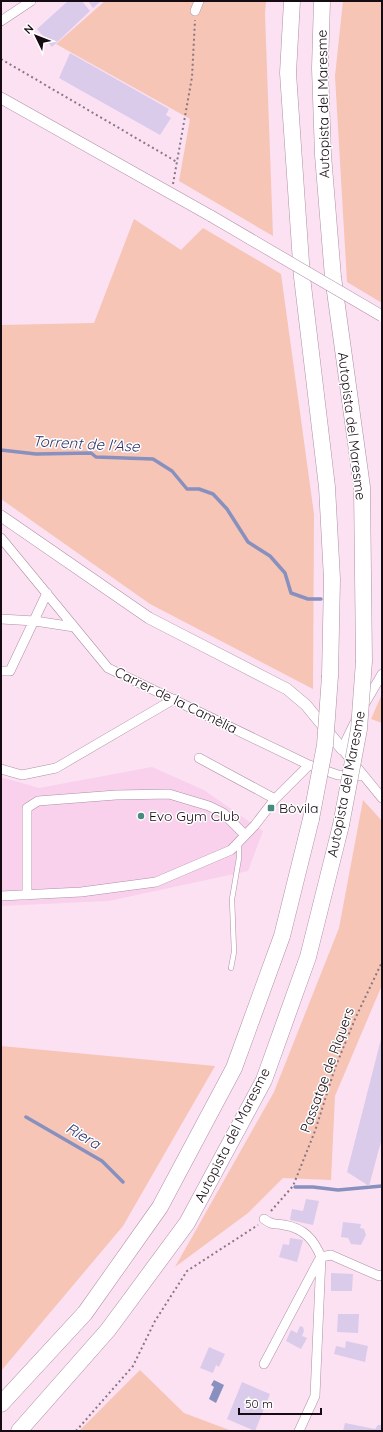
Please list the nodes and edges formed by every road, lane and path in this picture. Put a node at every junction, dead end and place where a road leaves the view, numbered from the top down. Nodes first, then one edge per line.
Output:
1 (31, 1) edge
2 (199, 1) edge
3 (292, 1) edge
4 (322, 1) edge
5 (195, 11) joint
6 (1, 22) edge
7 (1, 59) edge
8 (1, 98) edge
9 (177, 162) junction
10 (170, 193) junction
11 (382, 316) edge
12 (1, 516) edge
13 (1, 538) edge
14 (47, 593) junction
15 (1, 619) edge
16 (35, 621) junction
17 (74, 627) junction
18 (1, 671) edge
19 (382, 674) edge
20 (174, 699) junction
21 (342, 749) junction
22 (199, 758) dead end
23 (309, 764) junction
24 (1, 769) edge
25 (364, 776) junction
26 (382, 798) edge
27 (275, 799) junction
28 (242, 838) junction
29 (27, 895) junction
30 (1, 896) edge
31 (382, 962) edge
32 (231, 968) dead end
33 (264, 1219) junction
34 (321, 1257) junction
35 (382, 1276) edge
36 (264, 1364) dead end
37 (1, 1404) edge
38 (18, 1431) edge
39 (76, 1431) edge
40 (299, 1431) edge

1 - 6 street
2 - 5 street
3 - 37 highway, Autopista del Maresme, bridge
4 - 38 highway, Autopista del Maresme, bridge
5 - 9 path
7 - 9 path
8 - 10 street
9 - 10 path
10 - 11 street, bridge
12 - 21 street
13 - 14 street, Carrer de la Camèlia
14 - 16 street
14 - 17 street, Carrer de la Camèlia
15 - 16 street
16 - 17 street
16 - 18 street
17 - 20 street, Carrer de la Camèlia
19 - 21 street
20 - 23 street, Carrer de la Camèlia
20 - 24 street
21 - 25 street
22 - 27 street
23 - 25 street, Carrer de la Camèlia
23 - 27 street
25 - 26 street
27 - 28 street
28 - 29 street
28 - 29 street
28 - 32 lane
29 - 30 street
31 - 33 path, Passatge de Riquers
33 - 34 street
33 - 39 path, Passatge de Riquers
34 - 35 street
34 - 36 street
34 - 40 street

